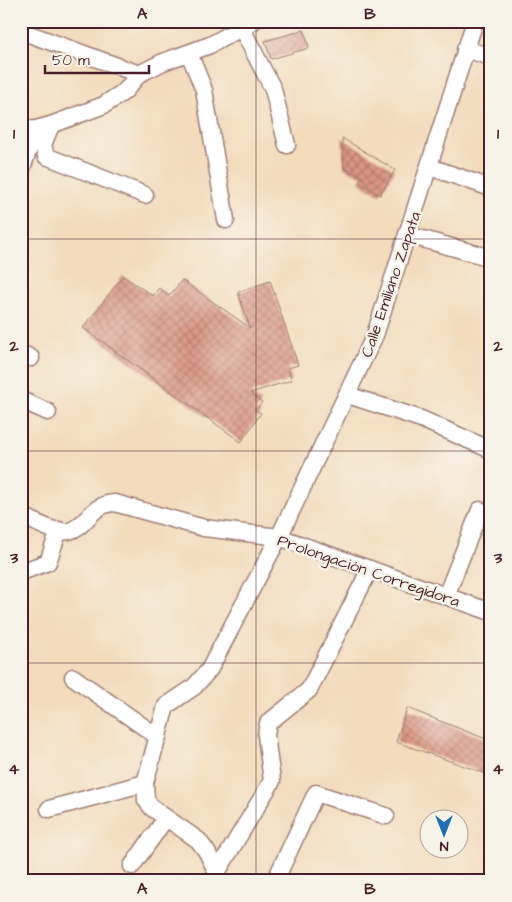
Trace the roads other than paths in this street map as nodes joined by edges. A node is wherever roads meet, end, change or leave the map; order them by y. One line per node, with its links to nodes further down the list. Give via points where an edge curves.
1 (475, 21): 4 (street, Calle Emiliano Zapata)
2 (248, 25): 5 (street); 9 (street, via 273,89)
3 (21, 31): 7 (street)
4 (465, 49): 6 (street); 10 (street, Calle Emiliano Zapata)
5 (189, 54): 7 (street); 14 (street, via 204,90)
6 (491, 57)
7 (139, 74): 8 (street, via 126,91 104,105)
8 (36, 128): 11 (street); 13 (street, via 46,156)
9 (287, 145)
10 (430, 167): 12 (street); 15 (street, Calle Emiliano Zapata)
11 (21, 171)
12 (491, 188)
13 (145, 195)
14 (226, 220)
15 (408, 235): 16 (street); 17 (street, Calle Emiliano Zapata, via 375,335)
16 (491, 258)
17 (348, 395): 20 (street, via 430,422); 24 (street, Calle Emiliano Zapata)
18 (21, 400): 19 (street)
19 (48, 412)
20 (491, 450)
21 (480, 510): 27 (street)
22 (21, 515): 23 (street)
23 (59, 530): 24 (street, Prolongación Corregidora, via 69,531 96,508 115,504 204,528); 26 (street, via 48,562)
24 (279, 537): 25 (street, Prolongación Corregidora); 30 (street, Calle Emiliano Zapata, via 209,670 194,688 166,706)
25 (370, 569): 27 (street, Prolongación Corregidora); 36 (street, via 309,690 268,723 266,735 272,781)
26 (21, 572)
27 (446, 596): 28 (street, Prolongación Corregidora)
28 (491, 612)
29 (73, 677): 30 (street)
30 (158, 737): 31 (street)
31 (145, 783): 32 (street); 34 (street, via 146,800)
32 (49, 809)
33 (386, 816): 37 (street, via 316,793)
34 (166, 818): 35 (street); 36 (street, via 204,847)
35 (132, 866)
36 (219, 877)
37 (275, 881)

